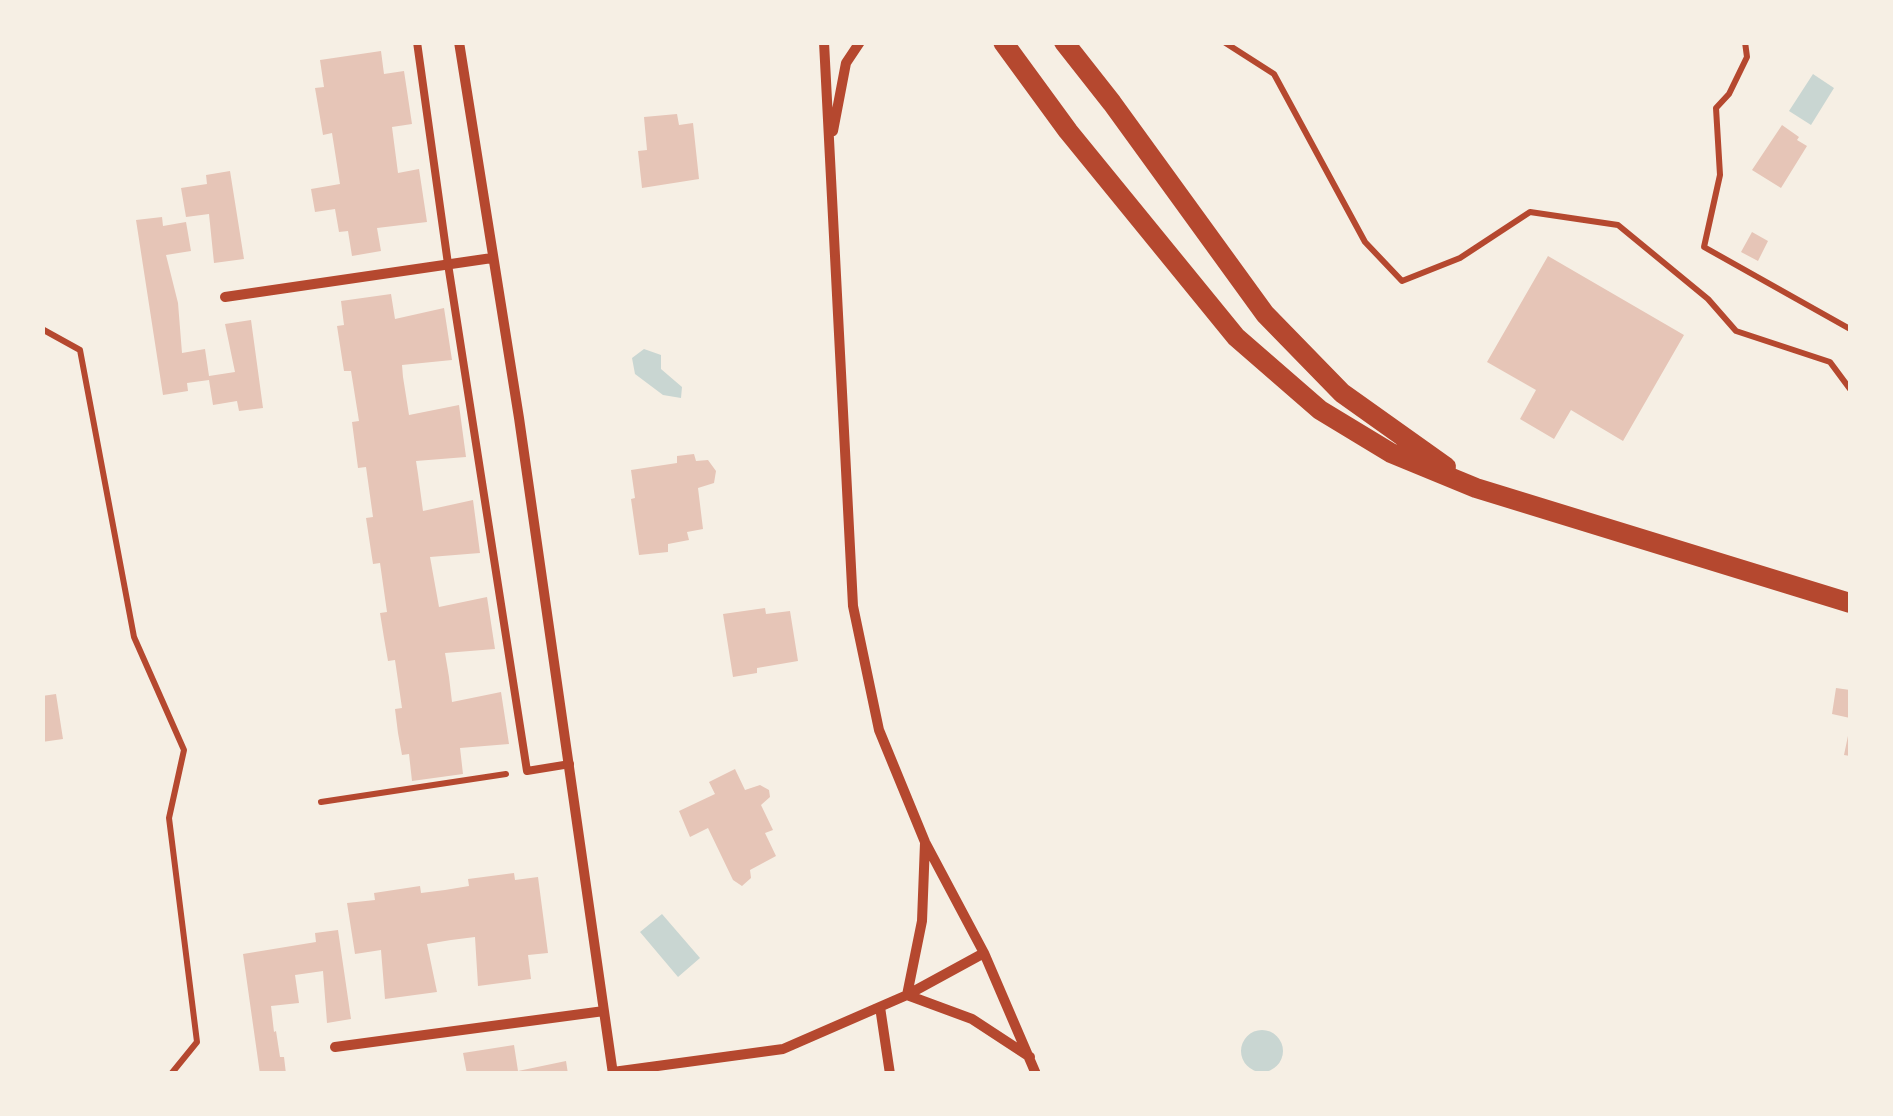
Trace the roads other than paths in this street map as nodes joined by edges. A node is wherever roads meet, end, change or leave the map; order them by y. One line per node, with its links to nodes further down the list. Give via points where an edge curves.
1 (417, 42): 9 (lane)
2 (460, 42): 8 (street)
3 (824, 42): 7 (street)
4 (860, 42): 7 (street, via 846,63)
5 (1003, 42): 11 (main road, via 1236,338 1320,410 1391,453)
6 (1064, 42): 11 (main road, via 1265,314 1342,392)
7 (830, 146): 14 (street, via 853,606 879,730)
8 (492, 258): 9 (street); 13 (street)
9 (448, 264): 10 (street); 13 (lane, via 527,771)
10 (225, 298)
11 (1476, 488): 12 (main road)
12 (1850, 603)
13 (570, 764): 18 (street)
14 (925, 842): 15 (street); 16 (street, via 922,921)
15 (984, 954): 16 (street); 20 (street)
16 (907, 995): 17 (street); 20 (street, via 972,1019)
17 (880, 1007): 21 (street, via 783,1048); 22 (street)
18 (604, 1012): 19 (street); 21 (street)
19 (336, 1047)
20 (1031, 1057): 23 (street)
21 (613, 1073)
22 (890, 1074)
23 (1036, 1074)

